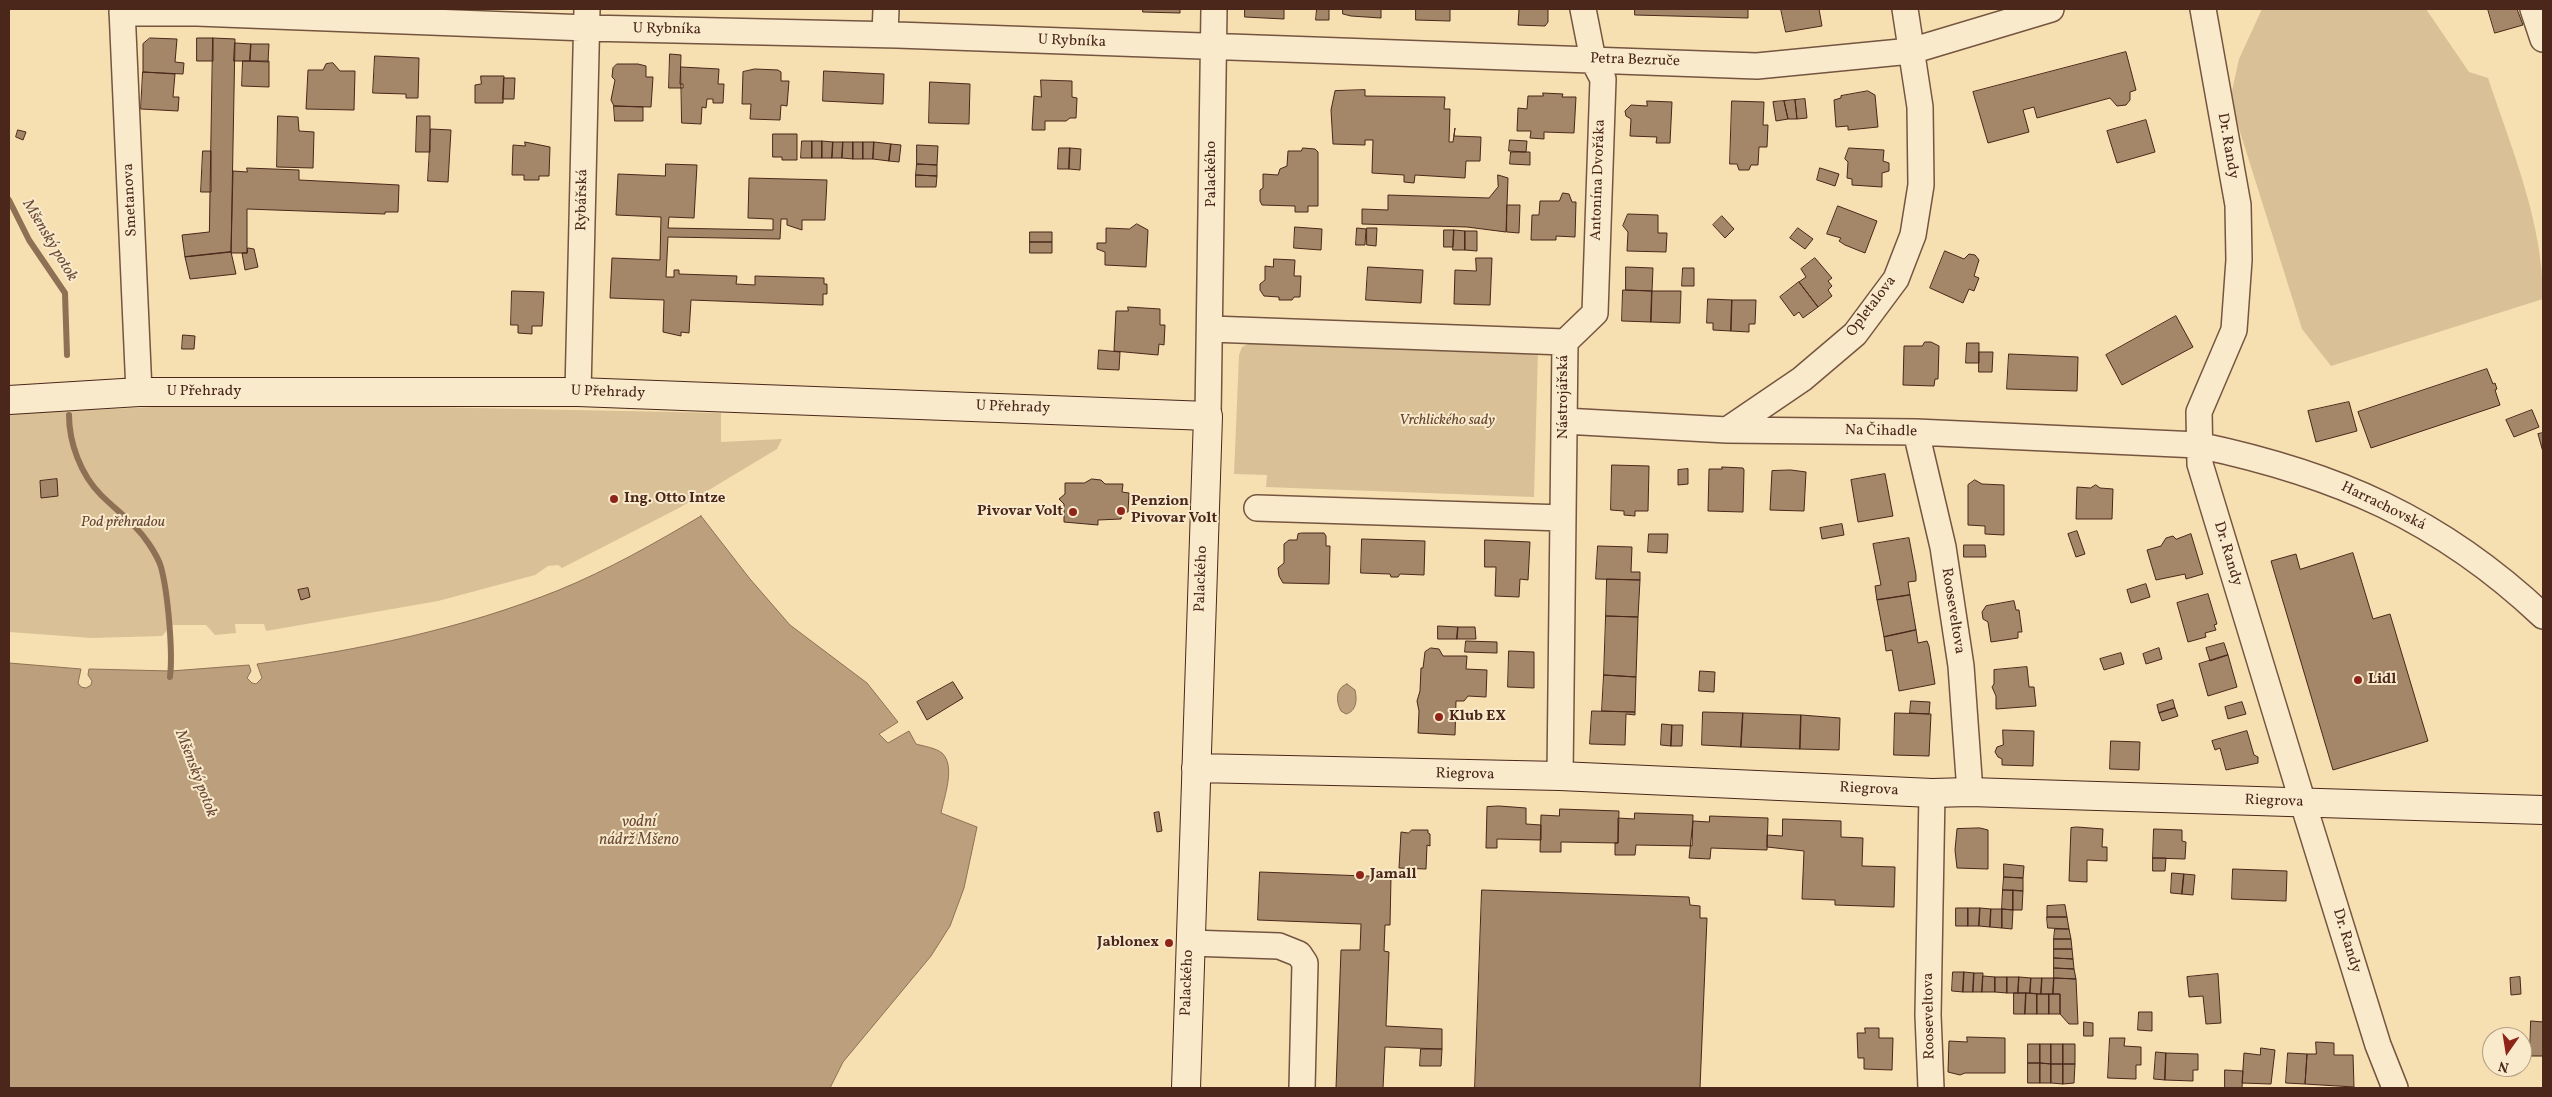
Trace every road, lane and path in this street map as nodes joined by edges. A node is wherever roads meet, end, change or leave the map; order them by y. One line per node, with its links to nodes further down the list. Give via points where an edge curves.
1 (886, 9): 10 (street)
2 (1214, 9): 12 (street, Palackého)
3 (1583, 9): 14 (street, Antonína Dvořáka)
4 (1905, 9): 13 (street, Opletalova)
5 (2051, 9): 13 (street, Petra Bezruče)
6 (2203, 9): 24 (street, Dr. Randy, via 2238,205 2239,260 2234,330 2199,412)
7 (2534, 9): 11 (street)
8 (122, 11): 9 (street, U Rybníka); 17 (street, Smetanova)
9 (587, 18): 10 (street, U Rybníka); 18 (street, Rybářská)
10 (885, 34): 12 (street, U Rybníka)
11 (2543, 39)
12 (1213, 48): 14 (street, Petra Bezruče); 15 (street, Palackého)
13 (1911, 51): 14 (street, Petra Bezruče, via 1756,66); 22 (street, Opletalova, via 1920,107 1921,185 1912,235 1896,279 1855,334 1802,380)
14 (1593, 60): 16 (street, Antonína Dvořáka, via 1602,80 1596,313)
15 (1211, 329): 16 (street, Nástrojářská); 20 (street, Palackého)
16 (1564, 342): 21 (street, Nástrojářská)
17 (139, 392): 18 (street, U Přehrady); 19 (street, U Přehrady)
18 (578, 392): 20 (street, U Přehrady)
19 (9, 400)
20 (1208, 416): 28 (street, Palackého)
21 (1564, 422): 22 (street, Na Čihadle); 26 (street, Nástrojářská)
22 (1727, 430): 23 (street, Na Čihadle)
23 (1916, 432): 24 (street, Na Čihadle); 30 (street, Rooseveltova, via 1944,557 1961,666)
24 (2198, 445): 27 (street, Harrachovská, via 2316,476 2386,505 2476,558); 32 (street, Dr. Randy, via 2200,464)
25 (1257, 508): 26 (street)
26 (1563, 518): 29 (street, Nástrojářská)
27 (2543, 616)
28 (1196, 768): 29 (street, Riegrova); 34 (street, Palackého)
29 (1560, 776): 31 (street, Riegrova)
30 (1970, 792): 31 (street, Riegrova); 32 (street, Riegrova)
31 (1932, 793): 37 (street, Rooseveltova, via 1928,1015)
32 (2302, 803): 33 (street, Riegrova); 38 (street, Dr. Randy, via 2378,1045)
33 (2543, 810)
34 (1190, 943): 35 (street, Palackého); 36 (street, via 1279,946 1299,954 1305,963)
35 (1186, 1088)
36 (1302, 1088)
37 (1931, 1088)
38 (2395, 1088)

